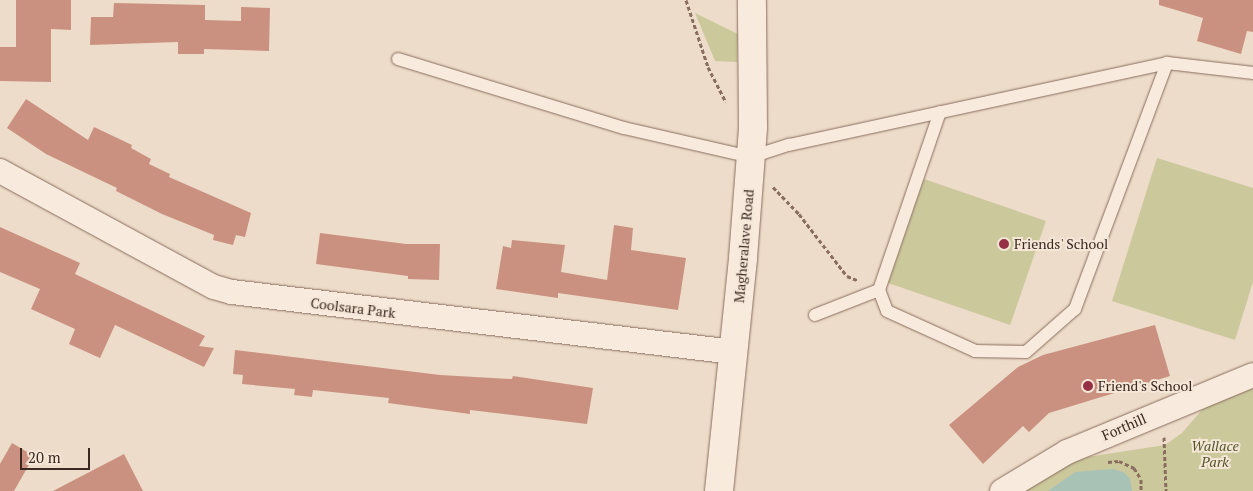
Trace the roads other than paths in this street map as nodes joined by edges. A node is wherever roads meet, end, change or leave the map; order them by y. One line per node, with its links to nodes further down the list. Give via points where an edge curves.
1 (752, 0): 6 (street, Magheralave Road, via 753,128)
2 (398, 59): 6 (lane)
3 (1167, 63): 4 (lane); 5 (lane); 8 (lane, via 1075,309 1026,352 975,351 887,311)
4 (1253, 73)
5 (940, 112): 6 (lane, via 789,145); 8 (lane)
6 (750, 167): 10 (street, Magheralave Road)
7 (0, 171): 10 (street, Coolsara Park, via 214,287 232,292)
8 (879, 290): 9 (lane)
9 (815, 316)
10 (734, 352): 12 (street, Magheralave Road)
11 (1253, 375): 13 (street, Forthill, via 1067,452)
12 (719, 491)
13 (1002, 491)

